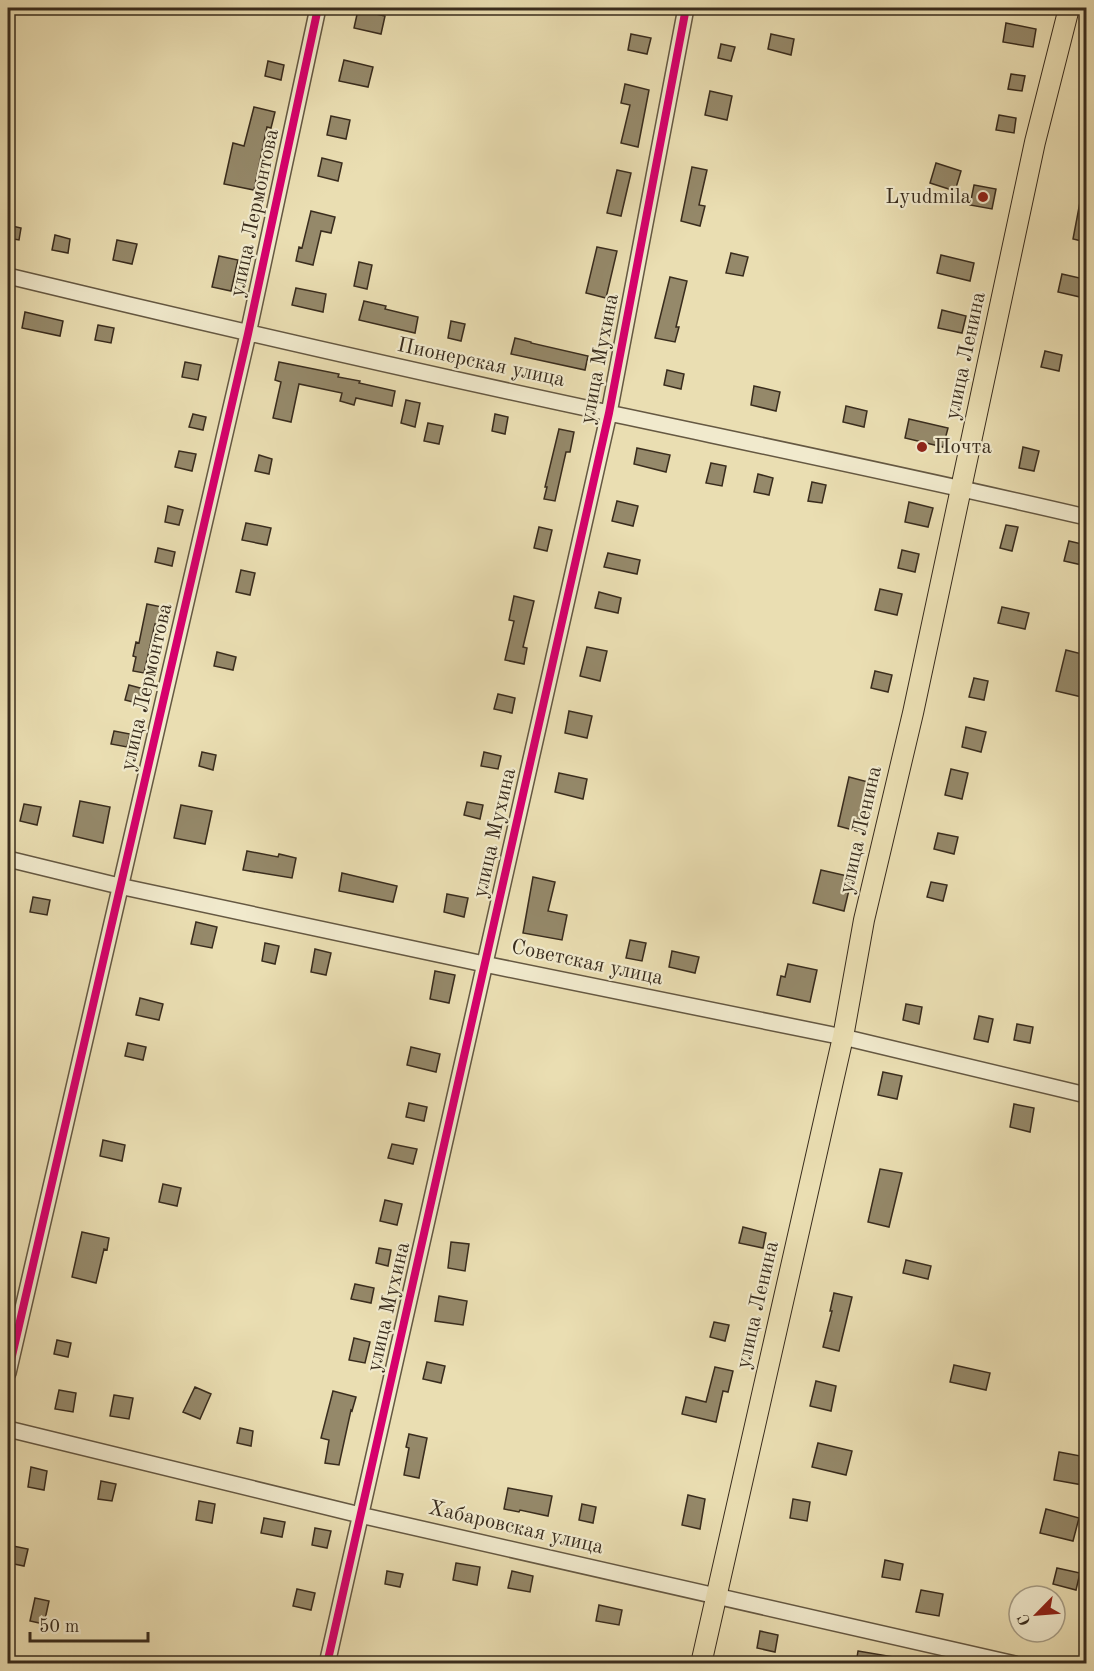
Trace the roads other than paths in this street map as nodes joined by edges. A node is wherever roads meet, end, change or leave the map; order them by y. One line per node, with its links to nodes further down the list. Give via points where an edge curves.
1 (318, 8): 5 (street, улица Лермонтова)
2 (686, 8): 6 (street, улица Мухина)
3 (1069, 8): 7 (main road, улица Ленина, via 1035,142)
4 (8, 276): 5 (street, Пионерская улица)
5 (248, 334): 6 (street, Пионерская улица); 10 (street, улица Лермонтова)
6 (609, 413): 7 (street, Пионерская улица); 11 (street, улица Мухина)
7 (963, 488): 8 (street, Пионерская улица); 12 (main road, улица Ленина, via 864,920)
8 (1086, 517)
9 (8, 859): 10 (street, Советская улица)
10 (119, 886): 11 (street, Советская улица); 14 (street, улица Лермонтова)
11 (484, 964): 12 (street, Советская улица); 16 (street, улица Мухина)
12 (843, 1037): 13 (street, Советская улица); 17 (main road, улица Ленина)
13 (1086, 1095)
14 (8, 1373)
15 (8, 1429): 16 (street, Хабаровская улица)
16 (360, 1515): 17 (street, Хабаровская улица); 18 (street, улица Мухина)
17 (716, 1595): 19 (main road, улица Ленина); 20 (street, Хабаровская улица)
18 (327, 1664)
19 (701, 1664)
20 (1015, 1664)

